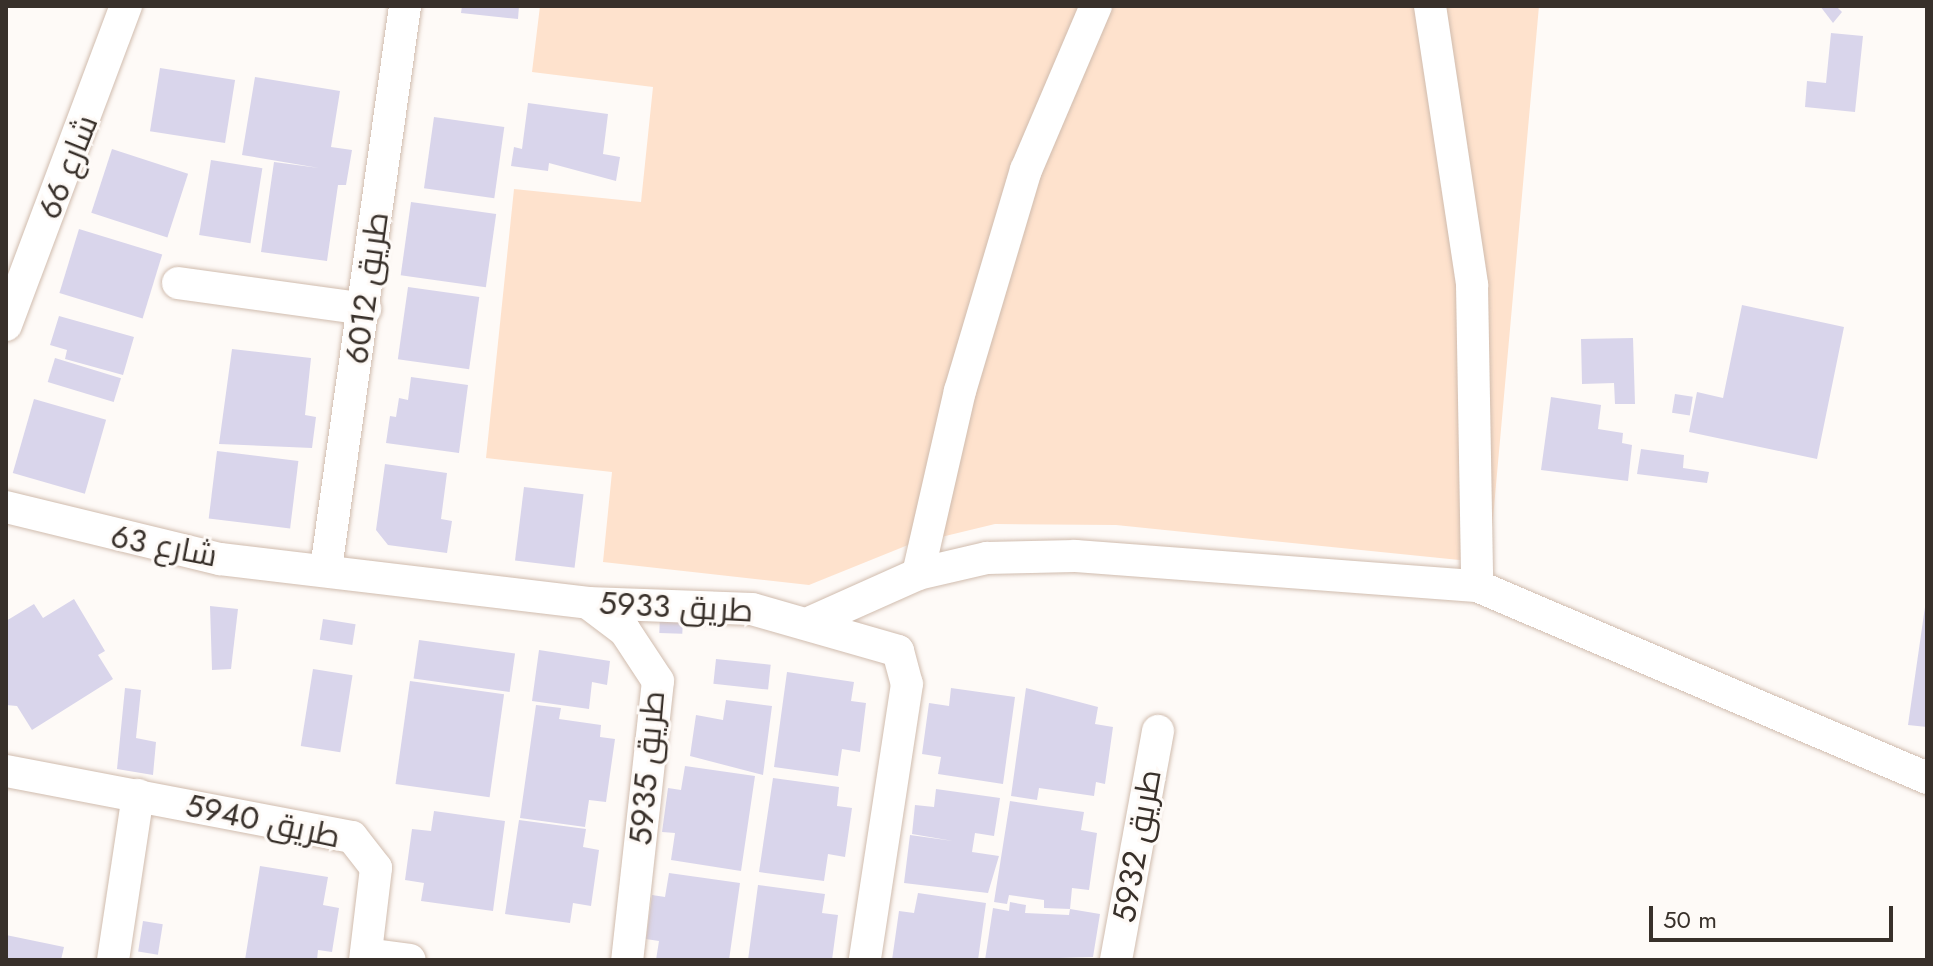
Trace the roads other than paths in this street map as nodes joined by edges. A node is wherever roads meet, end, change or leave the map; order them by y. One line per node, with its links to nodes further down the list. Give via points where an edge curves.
1 (126, 6): 7 (street, شارع 66)
2 (405, 6): 6 (street, طريق 6012)
3 (1096, 6): 10 (street, via 1026,170 960,391)
4 (1430, 6): 11 (street, via 1472,285)
5 (178, 283): 6 (street)
6 (365, 309): 9 (street, طريق 6012)
7 (6, 325)
8 (6, 507): 9 (street, شارع 63, via 220,559)
9 (326, 569): 12 (street, طريق 5933)
10 (918, 574): 11 (street, via 987,558 1075,556); 13 (street)
11 (1477, 586): 16 (street)
12 (588, 603): 13 (street, طريق 5933, via 705,603); 21 (street, طريق 5935, via 625,631 658,681)
13 (813, 621): 22 (street, طريق 5933, via 898,651 908,671)
14 (1158, 731): 23 (street, طريق 5932)
15 (6, 771): 17 (street, طريق 5940)
16 (1927, 778)
17 (138, 795): 18 (street, طريق 5940, via 352,837 376,868); 19 (street, طريق 5940)
18 (366, 957): 20 (street)
19 (113, 960)
20 (410, 960)
21 (627, 960)
22 (865, 960)
23 (1116, 960)

